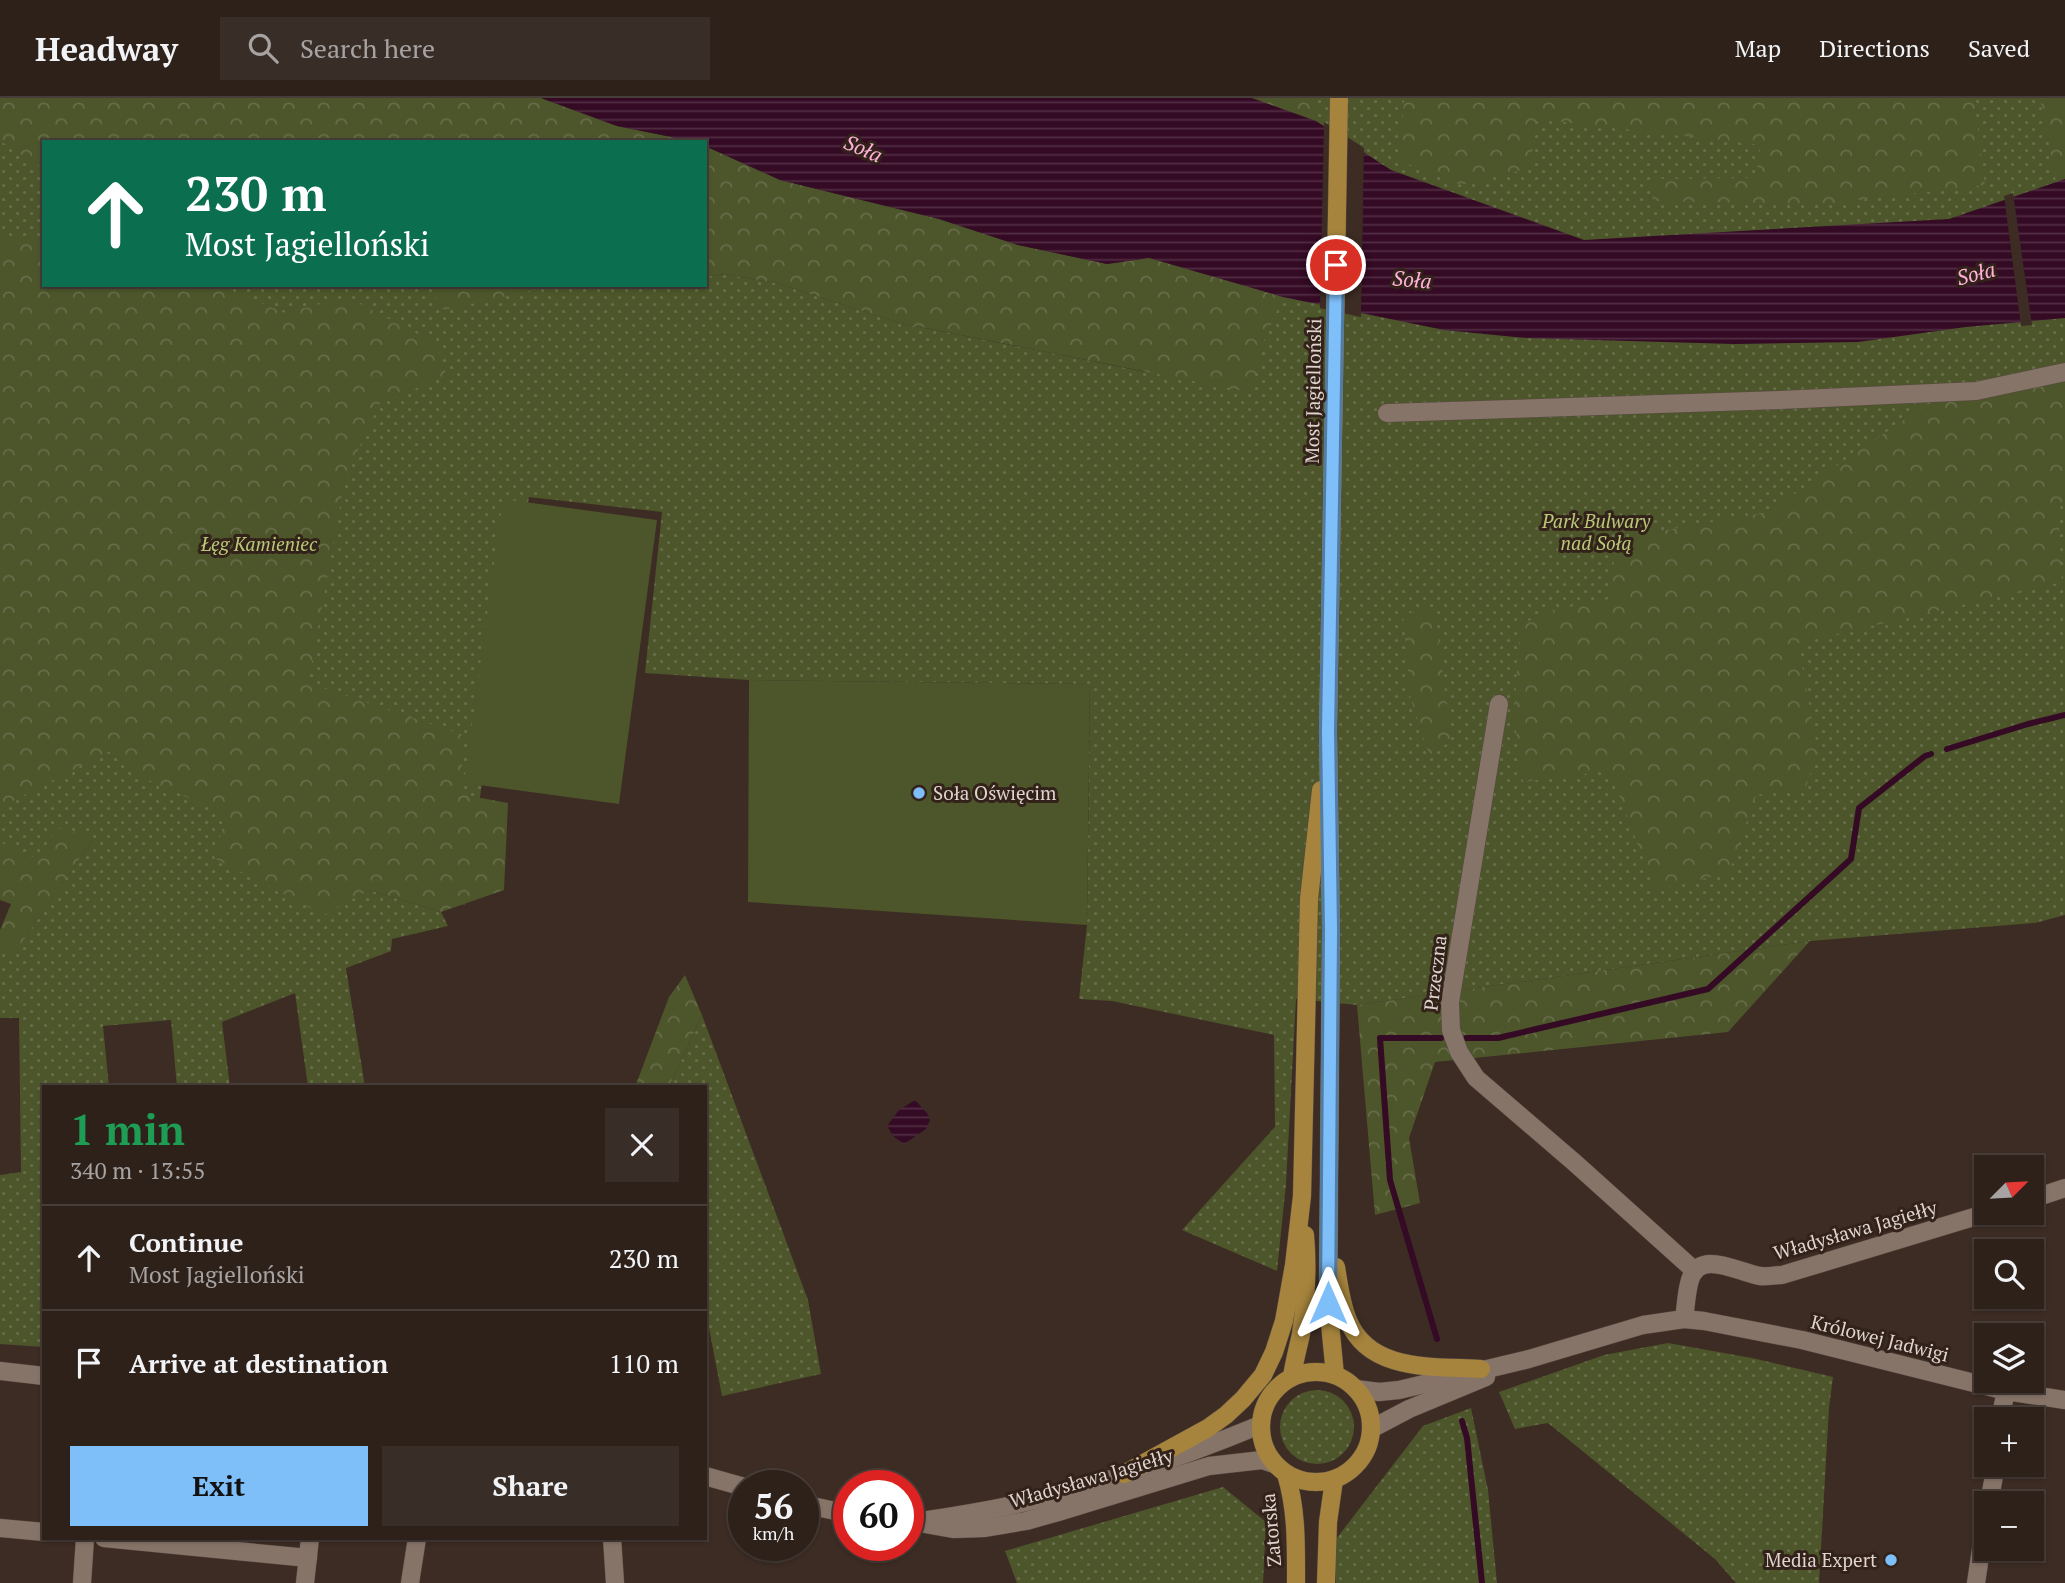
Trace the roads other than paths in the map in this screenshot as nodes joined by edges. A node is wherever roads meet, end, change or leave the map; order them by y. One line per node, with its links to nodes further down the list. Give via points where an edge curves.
1 (1339, 98): 5 (main road, Most Jagielloński)
2 (2065, 372): 3 (street, via 1976,391)
3 (1387, 413)
4 (1499, 704): 11 (street, Przeczna, via 1450,1002 1451,1030 1476,1078)
5 (1328, 731): 8 (main road, via 1309,899); 9 (main road)
6 (2065, 1188): 7 (street)
7 (2044, 1195)
8 (1302, 1196): 18 (main road, via 1306,1287); 26 (main road, via 1284,1321 1263,1375 1208,1428)
9 (1328, 1205): 14 (main road, via 1341,1298 1357,1335 1381,1355 1404,1364); 16 (main road, via 1328,1303)
10 (1974, 1217): 11 (street, Władysława Jagiełły, via 1782,1275 1762,1277 1722,1264)
11 (1695, 1271): 12 (street)
12 (1684, 1320): 13 (street, via 1643,1325); 19 (street, Królowej Jadwigi, via 1802,1340)
13 (1529, 1359): 14 (street); 24 (street)
14 (1482, 1369): 20 (street, via 1399,1390)
15 (0, 1371): 17 (street)
16 (1335, 1375): 18 (main road, via 1321,1372); 20 (main road)
17 (42, 1376)
18 (1292, 1377): 23 (main road, via 1269,1396)
19 (1974, 1383)
20 (1356, 1390): 24 (main road, via 1365,1401)
21 (2019, 1393): 22 (street, Królowej Jadwigi)
22 (2065, 1400)
23 (1260, 1425): 25 (main road, via 1266,1452); 26 (street, Władysława Jagiełły)
24 (1371, 1429): 28 (main road, via 1361,1460)
25 (1280, 1469): 28 (main road, via 1301,1481); 31 (street, Władysława Jagiełły, via 1262,1460 1209,1466 1048,1515 985,1528 953,1529); 45 (main road, Zatorska, via 1294,1513)
26 (1125, 1474): 30 (street, Władysława Jagiełły, via 1026,1502)
27 (707, 1477): 29 (street)
28 (1334, 1480): 46 (main road)
29 (728, 1482)
30 (924, 1519)
31 (924, 1523)
32 (0, 1528): 33 (street)
33 (42, 1532)
34 (85, 1540): 41 (street)
35 (124, 1540): 39 (street)
36 (310, 1540): 39 (street)
37 (417, 1540): 43 (street)
38 (612, 1540): 44 (street)
39 (308, 1558): 42 (street)
40 (1979, 1561): 47 (street)
41 (82, 1583)
42 (304, 1583)
43 (410, 1583)
44 (615, 1583)
45 (1296, 1583)
46 (1326, 1583)
47 (1976, 1583)

